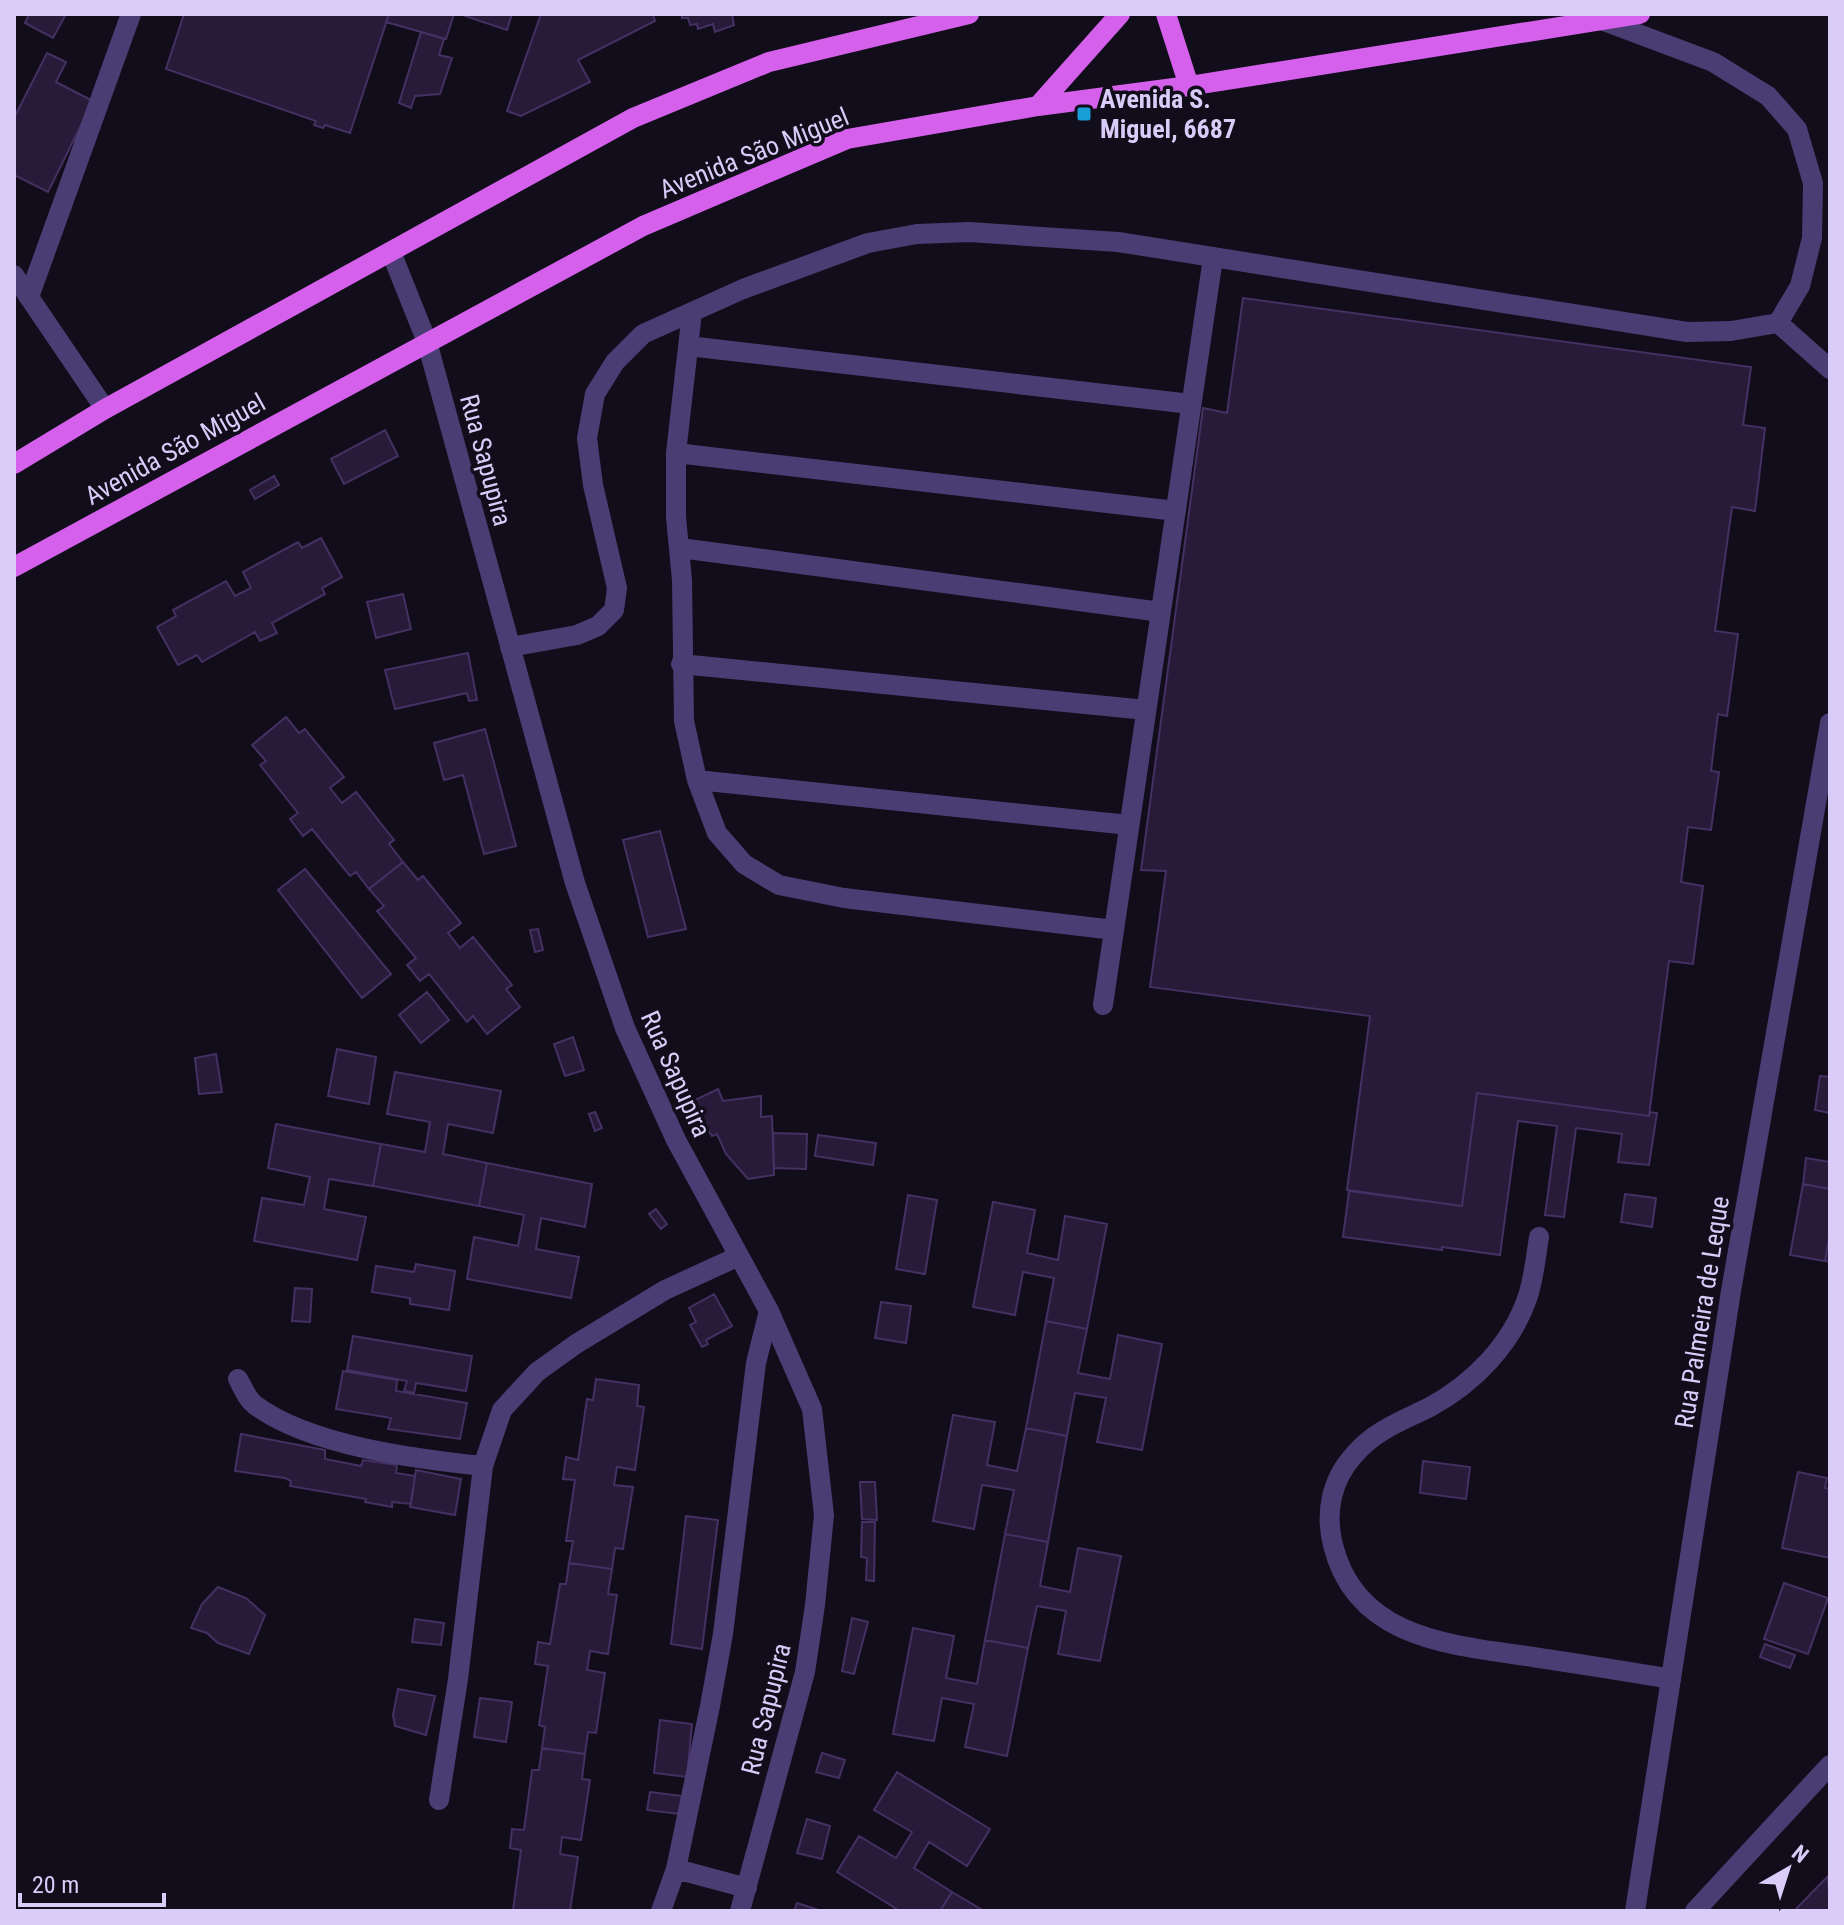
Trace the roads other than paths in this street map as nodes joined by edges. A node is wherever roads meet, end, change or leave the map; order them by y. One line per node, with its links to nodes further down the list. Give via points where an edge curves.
1 (131, 14): 12 (street)
2 (969, 14): 9 (main road, via 769,62 687,95 633,118)
3 (1120, 14): 8 (main road)
4 (1166, 14): 7 (main road)
5 (1640, 14): 6 (main road, Avenida São Miguel)
6 (1601, 20): 7 (main road, Avenida São Miguel); 14 (street, via 1713,62 1768,96 1797,129 1813,183 1812,238 1800,286)
7 (1189, 86): 8 (main road, Avenida São Miguel)
8 (1038, 106): 15 (main road, Avenida São Miguel, via 847,139 643,226)
9 (391, 252): 15 (street, Rua Sapupira); 19 (main road)
10 (1213, 258): 13 (street, via 1118,242 969,232 917,234 868,243); 14 (street, via 1687,332); 18 (street)
11 (14, 275): 12 (street)
12 (29, 297): 19 (street)
13 (692, 312): 16 (street); 26 (street, via 643,334 615,362 595,394 587,438 617,588 614,610 598,626 577,635)
14 (1778, 323): 17 (street)
15 (427, 342): 24 (main road, Avenida São Miguel); 26 (street, Rua Sapupira)
16 (688, 346): 18 (street); 20 (street)
17 (1830, 369)
18 (1191, 404): 22 (street)
19 (105, 409): 21 (main road)
20 (676, 453): 22 (street); 23 (street)
21 (14, 464)
22 (1176, 511): 25 (street)
23 (680, 548): 25 (street); 27 (street)
24 (14, 567)
25 (1161, 612): 28 (street)
26 (510, 647): 35 (street, Rua Sapupira, via 575,883 625,1028 676,1140)
27 (681, 664): 28 (street); 30 (street, via 684,721)
28 (1146, 710): 31 (street)
29 (1830, 723): 39 (street, Rua Palmeira de Leque, via 1731,1291)
30 (697, 780): 31 (street); 32 (street, via 717,833 744,864 779,885 844,898)
31 (1129, 825): 32 (street)
32 (1114, 930): 33 (street)
33 (1103, 1005)
34 (1539, 1237): 39 (street, via 1528,1295 1509,1338 1476,1375 1432,1406 1385,1427 1353,1455 1332,1491 1328,1526 1338,1566 1359,1600 1396,1626 1442,1643)
35 (739, 1256): 36 (street, Rua Sapupira); 38 (street, via 665,1290 537,1372 502,1410)
36 (769, 1311): 42 (street, via 750,1402 723,1634); 43 (street, Rua Sapupira, via 812,1409 824,1515 805,1672)
37 (238, 1379): 38 (street, via 252,1403 304,1429 426,1460)
38 (483, 1466): 41 (street)
39 (1671, 1679): 46 (street, Rua Palmeira de Leque)
40 (1830, 1765): 47 (street)
41 (439, 1800)
42 (676, 1869): 43 (street); 44 (street)
43 (747, 1888): 45 (street, Rua Sapupira)
44 (661, 1911)
45 (740, 1911)
46 (1635, 1911)
47 (1695, 1911)

